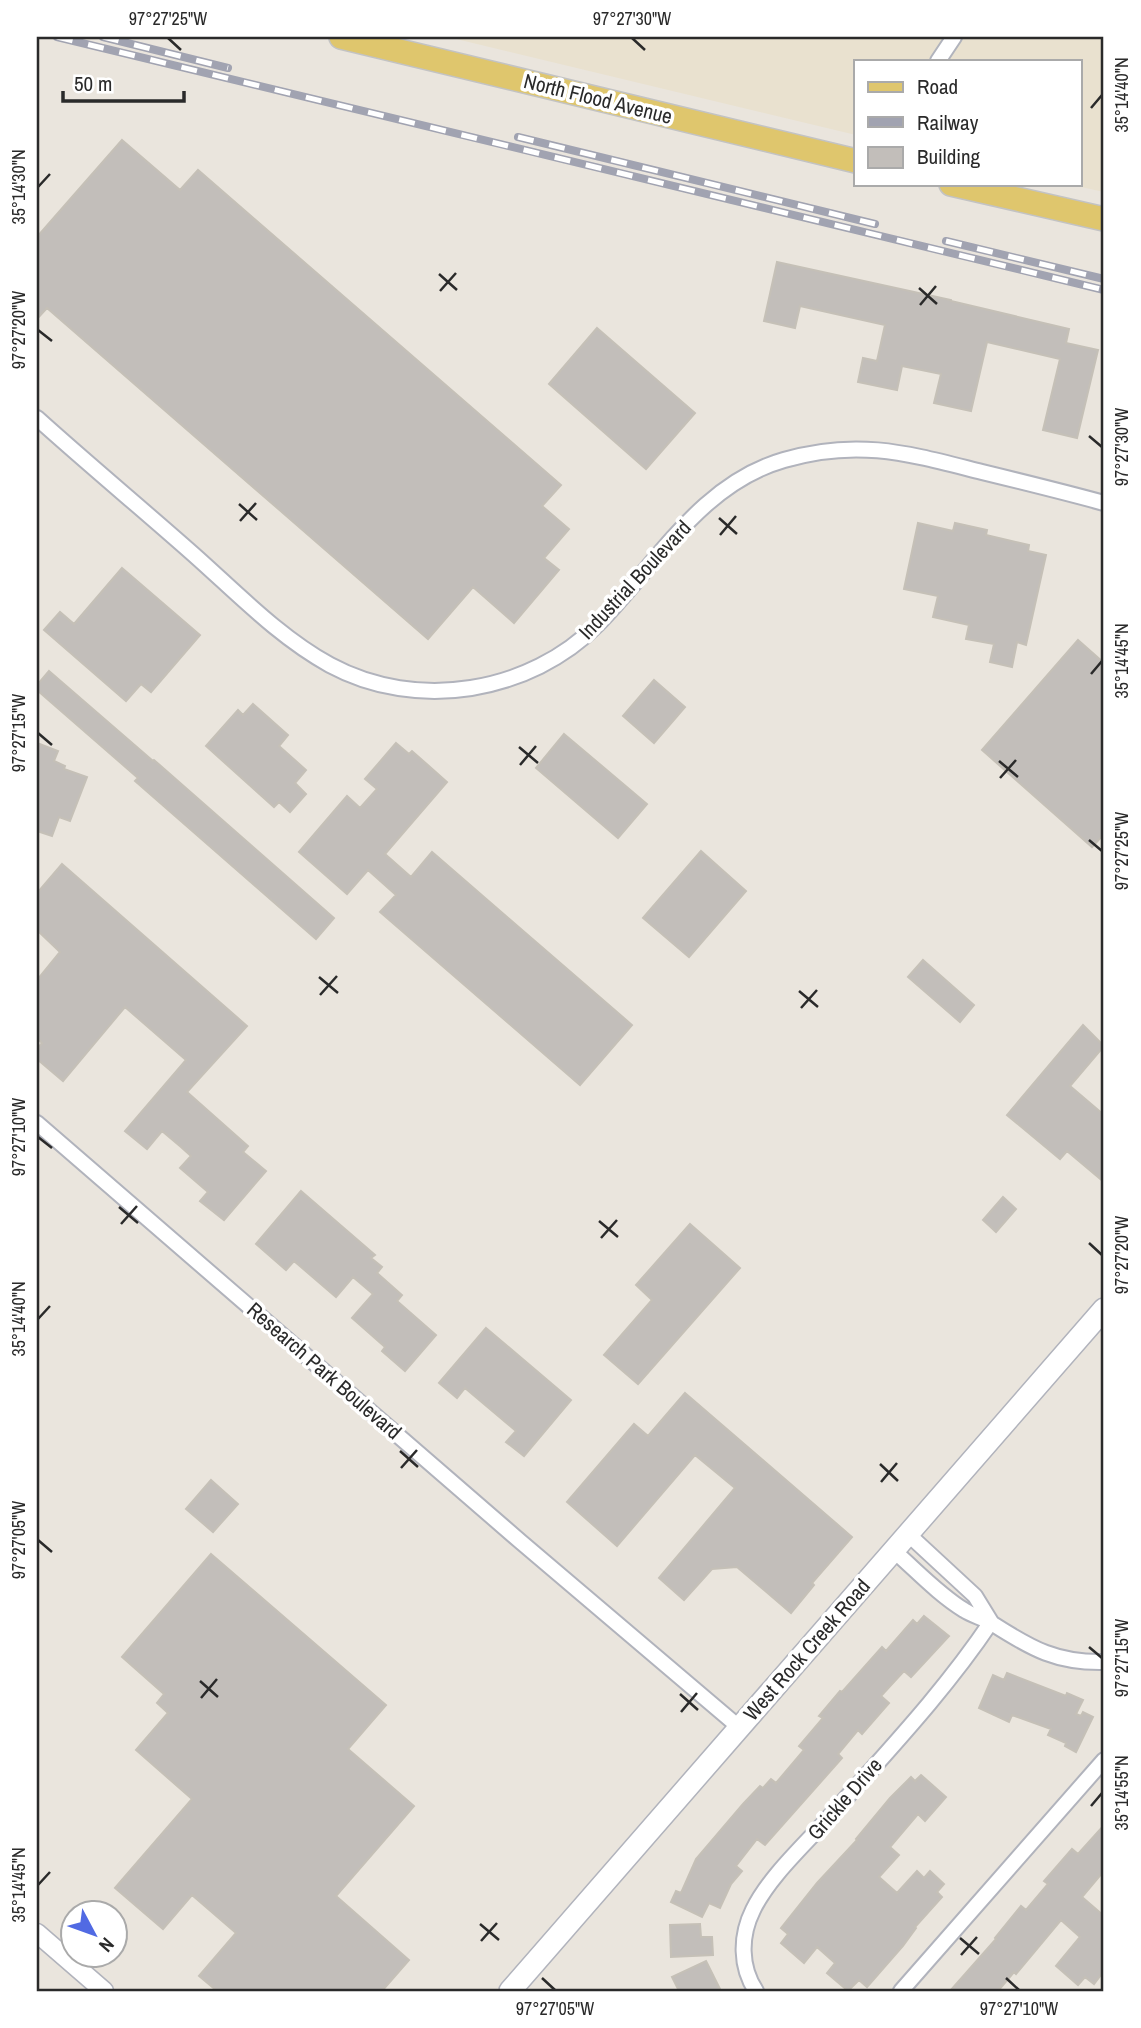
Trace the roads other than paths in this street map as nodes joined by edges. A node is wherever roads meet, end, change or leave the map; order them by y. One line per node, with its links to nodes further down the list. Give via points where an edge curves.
1 (341, 37): 4 (main road, North Flood Avenue)
2 (954, 37): 3 (street)
3 (939, 60)
4 (854, 161)
5 (960, 186): 6 (main road)
6 (1104, 219)
7 (37, 418): 8 (street, Industrial Boulevard, via 291,639 332,666 374,682 417,690 459,689 508,680 561,655 612,610 707,504 735,482 781,460 880,449)
8 (1104, 503)
9 (37, 1124): 15 (street, Research Park Boulevard)
10 (1104, 1308): 11 (main road, West Rock Creek Road)
11 (908, 1534): 12 (main road, West Rock Creek Road); 13 (street, via 975,1596)
12 (893, 1550): 13 (street, via 965,1611); 15 (main road, West Rock Creek Road)
13 (991, 1622): 14 (street, via 1044,1653 1079,1662); 20 (street, Grickle Drive, via 939,1692 757,1902 748,1921 743,1952 750,1982)
14 (1104, 1662)
15 (740, 1728): 19 (main road, West Rock Creek Road)
16 (1104, 1760): 21 (street)
17 (37, 1933): 18 (street)
18 (104, 1991)
19 (510, 1991)
20 (757, 1991)
21 (901, 1991)

